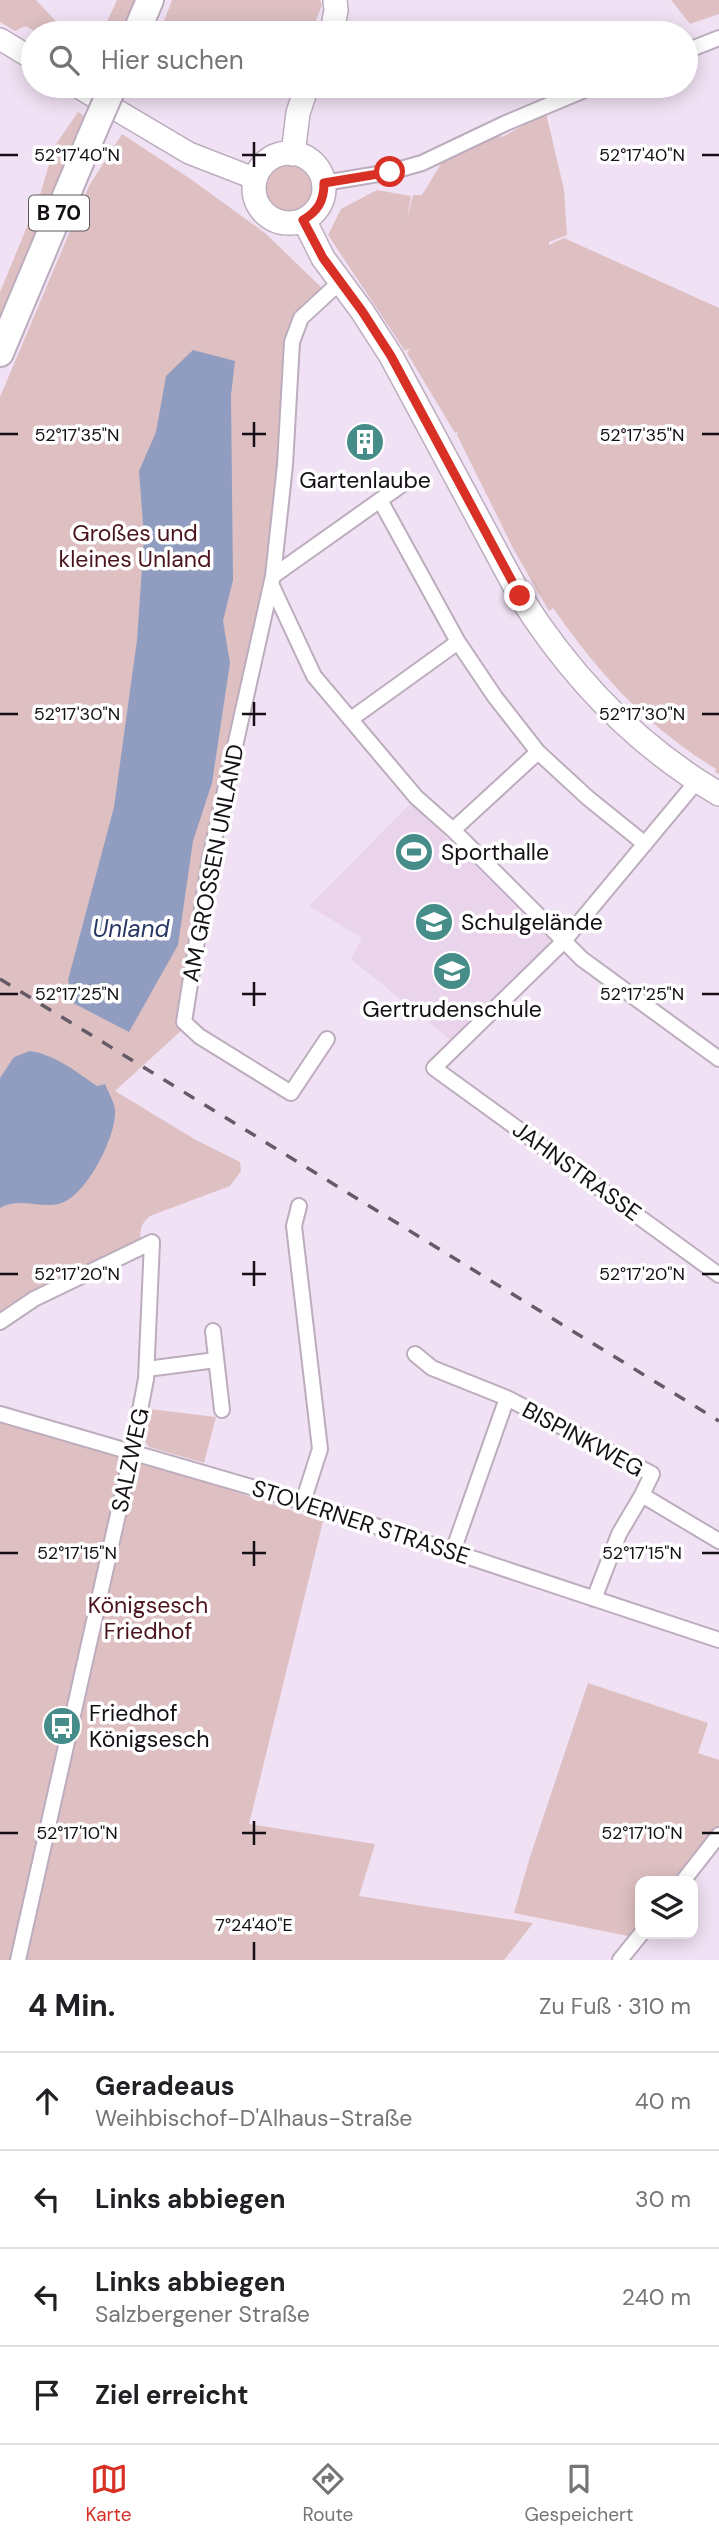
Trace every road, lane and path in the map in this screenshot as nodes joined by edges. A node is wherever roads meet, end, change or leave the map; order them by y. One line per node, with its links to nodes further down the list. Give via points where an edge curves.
1 (150, 0): 3 (highway)
2 (335, 0): 4 (main road)
3 (141, 21)
4 (334, 21)
5 (719, 38): 7 (street)
6 (0, 39): 8 (main road)
7 (698, 46)
8 (21, 52)
9 (96, 98): 14 (main road, via 189,153)
10 (108, 98): 18 (highway, B 70, bridge)
11 (303, 98): 13 (main road)
12 (565, 98): 15 (street, via 422,163)
13 (293, 154): 14 (main road, via 274,157); 15 (main road, via 310,160)
14 (256, 179): 16 (main road, via 254,192 266,215 291,223)
15 (324, 183): 16 (main road, via 318,209)
16 (303, 220): 17 (main road)
17 (340, 282): 21 (street, AM GROSSEN UNLAND, via 300,318 292,342); 25 (main road, via 391,356 538,625 594,695 657,753)
18 (0, 353)
19 (407, 481): 20 (street)
20 (380, 500): 21 (street); 22 (street)
21 (272, 581): 23 (street, via 314,676); 30 (street, AM GROSSEN UNLAND, via 209,859 184,1022 290,1093)
22 (458, 642): 23 (street); 24 (street)
23 (351, 719): 27 (street, via 416,797)
24 (538, 751): 27 (street); 28 (street)
25 (697, 781): 26 (main road); 28 (street)
26 (719, 794)
27 (453, 830): 29 (street)
28 (645, 844): 29 (street)
29 (562, 943): 31 (street); 33 (street, JAHNSTRASSE, via 434,1068)
30 (327, 1039)
31 (719, 1059)
32 (299, 1206): 44 (street, via 294,1226 320,1449)
33 (719, 1275)
34 (0, 1322): 38 (street, SALZWEG, via 34,1299 152,1242)
35 (213, 1331): 37 (street)
36 (415, 1354): 39 (street, BISPINKWEG, via 432,1368)
37 (216, 1360): 38 (street); 40 (street)
38 (147, 1369): 42 (street, SALZWEG)
39 (508, 1398): 43 (street, BISPINKWEG, via 652,1474); 46 (street)
40 (222, 1410)
41 (0, 1414): 42 (street, STOVERNER STRASSE)
42 (132, 1452): 44 (street, STOVERNER STRASSE); 52 (street, SALZWEG)
43 (642, 1494): 45 (street, BISPINKWEG); 47 (street, via 619,1534)
44 (303, 1502): 46 (street, STOVERNER STRASSE)
45 (719, 1542)
46 (453, 1551): 47 (street, STOVERNER STRASSE)
47 (594, 1599): 48 (street, STOVERNER STRASSE)
48 (719, 1640)
49 (719, 1835): 50 (street)
50 (687, 1876)
51 (637, 1939): 53 (street)
52 (18, 1960)
53 (620, 1960)

